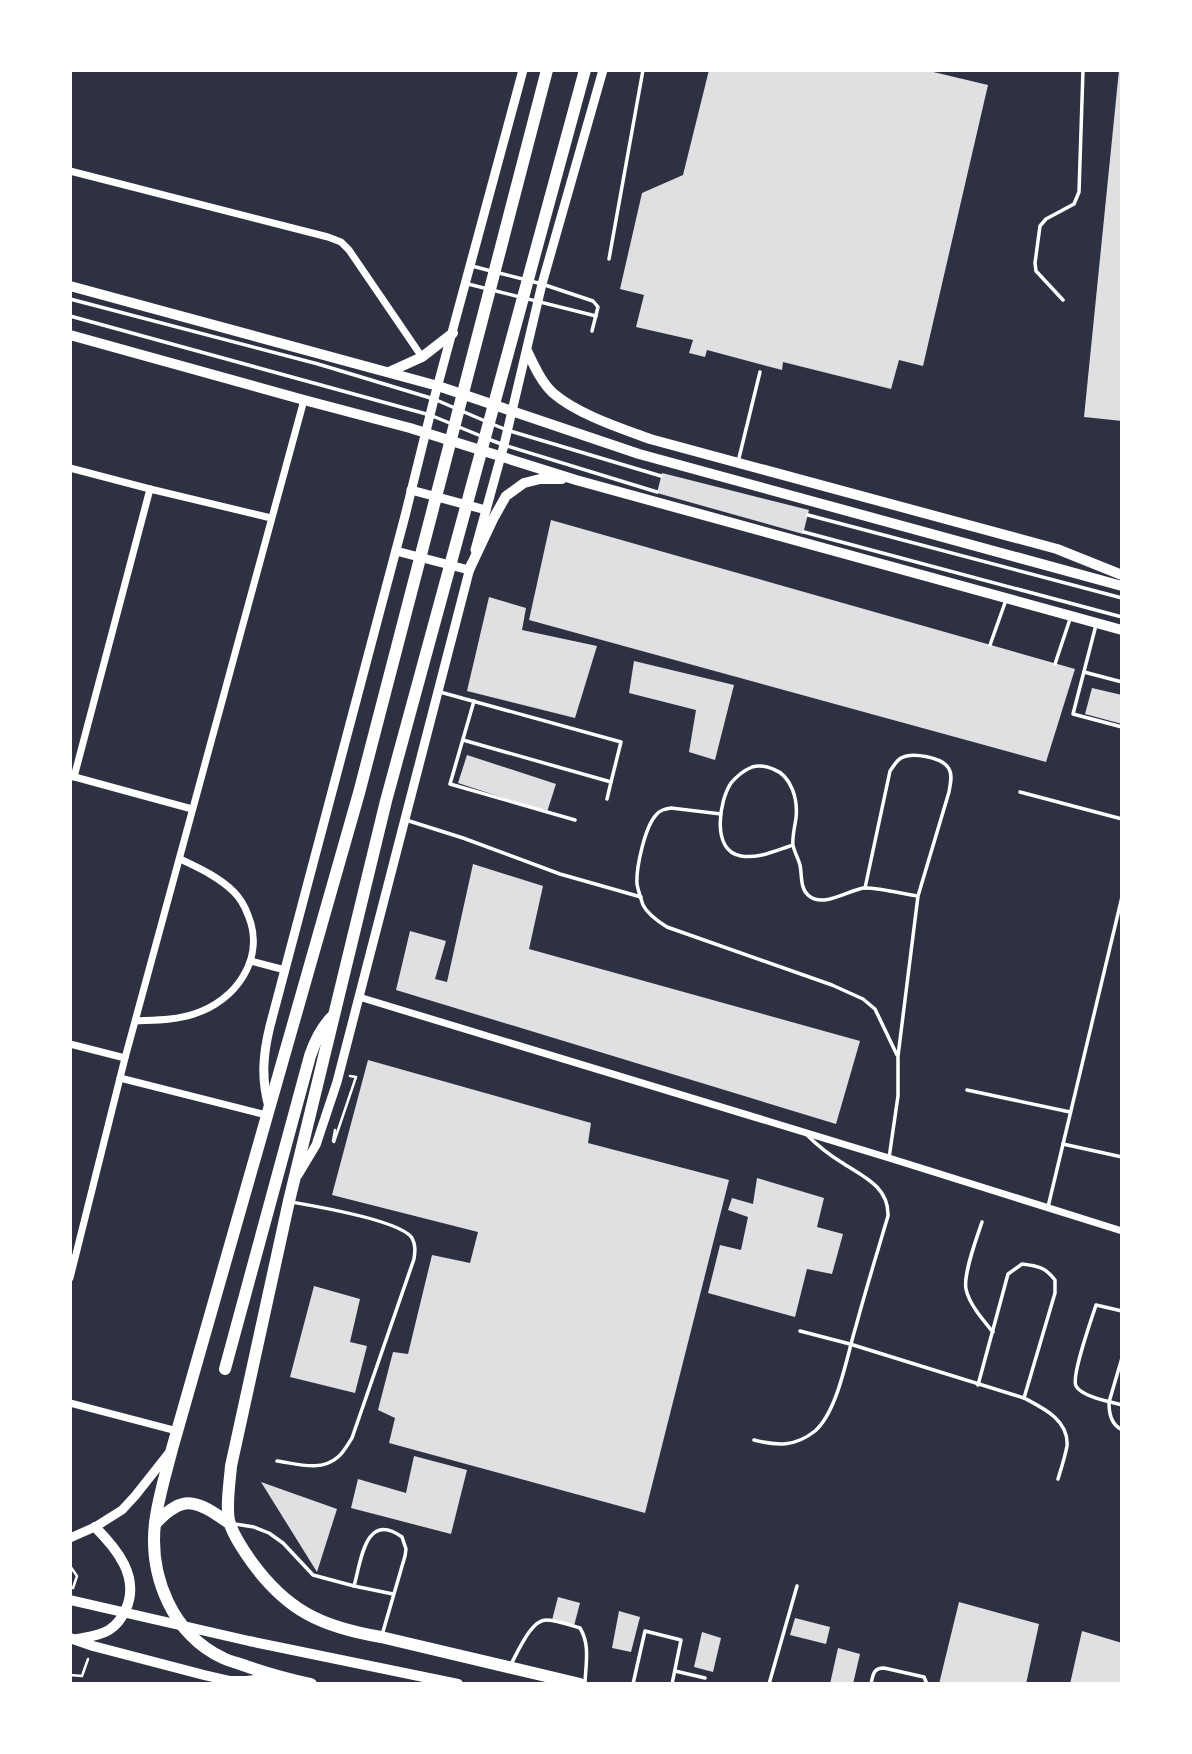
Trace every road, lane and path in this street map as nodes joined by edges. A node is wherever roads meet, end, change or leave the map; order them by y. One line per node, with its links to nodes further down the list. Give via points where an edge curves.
1 (523, 70): 9 (street)
2 (547, 70): 89 (highway, via 359,793)
3 (585, 70): 80 (highway, via 386,802)
4 (603, 70): 11 (street)
5 (643, 70): 8 (lane)
6 (1083, 70): 14 (lane, via 1079,192 1074,204 1040,226 1035,263 1036,271)
7 (70, 171): 22 (street, via 341,242)
8 (609, 259)
9 (470, 266): 10 (street); 11 (lane)
10 (466, 284): 15 (lane); 19 (street)
11 (542, 285): 15 (street); 17 (lane, via 593,302)
12 (70, 286): 23 (main road)
13 (70, 299): 26 (lane)
14 (1063, 300)
15 (538, 302): 17 (lane); 21 (street)
16 (70, 316): 29 (lane)
17 (597, 316): 18 (lane)
18 (592, 331)
19 (453, 333): 22 (main road); 25 (street)
20 (70, 335): 27 (main road)
21 (527, 351): 28 (street); 33 (main road, via 553,393 580,410 650,439)
22 (422, 357): 23 (main road)
23 (389, 372): 25 (main road)
24 (760, 372): 33 (lane)
25 (438, 386): 26 (street); 28 (main road)
26 (435, 398): 29 (street); 30 (lane)
27 (304, 400): 31 (main road); 42 (street)
28 (512, 411): 30 (street); 47 (main road, via 639,454)
29 (430, 415): 31 (street); 32 (lane)
30 (507, 430): 32 (street); 35 (lane)
31 (426, 433): 32 (main road); 38 (street)
32 (502, 450): 36 (main road); 39 (lane); 40 (street)
33 (738, 463): 46 (main road, via 1058,549)
34 (70, 468): 37 (street)
35 (661, 476)
36 (576, 480): 45 (main road, via 540,478 506,496); 48 (main road)
37 (150, 489): 42 (street); 62 (street)
38 (411, 490): 40 (street); 44 (street)
39 (657, 492)
40 (486, 510): 45 (street)
41 (808, 515): 49 (lane)
42 (271, 518): 66 (street)
43 (804, 532): 51 (lane)
44 (396, 551): 45 (street); 78 (street)
45 (469, 570): 58 (street)
46 (1122, 576)
47 (1122, 586)
48 (1007, 598): 50 (main road); 54 (lane)
49 (1122, 598)
50 (1071, 616): 52 (main road); 55 (lane)
51 (1122, 617)
52 (1097, 623): 53 (main road); 56 (lane)
53 (1122, 630)
54 (990, 645)
55 (1055, 664)
56 (1084, 672): 57 (lane); 60 (lane, via 1073,714)
57 (1122, 682)
58 (438, 691): 59 (lane); 68 (street)
59 (474, 701): 61 (lane); 63 (lane, via 621,742)
60 (1122, 727)
61 (463, 740): 63 (lane); 70 (lane, via 450,784)
62 (72, 776): 66 (street)
63 (611, 782): 65 (lane)
64 (1020, 792): 69 (lane)
65 (607, 799)
66 (192, 809): 72 (street)
67 (721, 814): 71 (lane, via 723,844 735,855 751,857); 71 (lane, via 729,785 736,778 760,765 775,770 785,775 796,801); 75 (lane, via 671,808 656,814 644,840 637,883)
68 (404, 819): 75 (lane); 79 (street)
69 (1122, 819)
70 (575, 820)
71 (793, 845): 73 (lane, via 804,891 812,898 823,900)
72 (180, 859): 77 (street, via 236,893 253,925); 81 (street)
73 (865, 888): 74 (lane); 74 (lane, via 890,771 901,757 927,756 943,763 951,777)
74 (918, 896): 83 (lane)
75 (640, 897): 83 (lane, via 645,908 667,927 863,999 875,1009)
76 (1122, 897): 90 (lane)
77 (251, 961): 78 (street); 81 (street, via 238,986 214,1005 194,1014)
78 (285, 970): 89 (street, via 263,1060)
79 (359, 997): 91 (street); 95 (street, via 316,1145)
80 (333, 1015): 95 (highway); 106 (highway, via 310,1056)
81 (136, 1021): 84 (street)
82 (70, 1044): 84 (street)
83 (898, 1056): 94 (lane)
84 (125, 1058): 86 (street)
85 (356, 1077): 88 (path, via 334,1142)
86 (120, 1078): 89 (street); 100 (street)
87 (967, 1090): 90 (lane)
88 (340, 1106)
89 (267, 1111): 113 (highway)
90 (1070, 1112): 92 (lane)
91 (805, 1133): 94 (street); 104 (lane, via 831,1156 870,1179 888,1207)
92 (1063, 1144): 93 (lane); 97 (lane)
93 (1122, 1157)
94 (890, 1158): 97 (street)
95 (294, 1183): 96 (highway)
96 (289, 1201): 116 (lane, via 392,1225 406,1232 415,1248 352,1438 340,1456 328,1463 314,1466); 119 (highway, via 231,1466)
97 (1048, 1207): 99 (street)
98 (982, 1222): 103 (lane, via 965,1288)
99 (1122, 1231)
100 (70, 1278)
101 (1122, 1311): 109 (lane, via 1096,1305 1074,1381 1082,1392)
102 (800, 1331): 104 (lane)
103 (993, 1332): 107 (lane); 108 (lane, via 1008,1274 1022,1264 1048,1270 1055,1280 1055,1293)
104 (850, 1344): 107 (lane); 114 (lane, via 823,1422 786,1445)
105 (1122, 1358): 109 (lane)
106 (225, 1369)
107 (978, 1385): 108 (lane)
108 (1024, 1398): 117 (lane, via 1052,1415 1067,1436)
109 (1109, 1402): 111 (lane); 112 (lane, via 1113,1423)
110 (70, 1403): 113 (street)
111 (1122, 1405)
112 (1122, 1430)
113 (177, 1431): 115 (highway)
114 (754, 1440)
115 (172, 1449): 118 (highway); 120 (street, via 122,1510)
116 (277, 1461)
117 (1058, 1479)
118 (155, 1523): 119 (highway, via 177,1504 187,1503 207,1508); 135 (highway, via 156,1558 171,1611 197,1642 223,1658)
119 (229, 1523): 125 (lane, via 269,1533 313,1575); 129 (highway, via 265,1580 296,1608 355,1633)
120 (95, 1527): 121 (street); 130 (main road, via 122,1560 131,1587 130,1601 108,1630)
121 (70, 1538)
122 (70, 1566): 123 (path)
123 (76, 1576): 124 (path); 127 (path)
124 (70, 1581)
125 (354, 1586): 128 (lane); 128 (lane, via 371,1534 390,1530 402,1537 406,1549)
126 (797, 1586): 142 (lane)
127 (72, 1594): 138 (main road, via 249,1641)
128 (393, 1594): 129 (lane)
129 (381, 1637): 132 (highway)
130 (72, 1639): 131 (main road)
131 (93, 1646): 134 (path, via 82,1676); 135 (main road, via 230,1681)
132 (509, 1667): 139 (highway); 139 (lane, via 531,1628 544,1619 580,1628 585,1635)
133 (674, 1671): 136 (lane); 140 (lane, via 681,1640 645,1631); 141 (lane)
134 (70, 1675)
135 (279, 1677): 137 (highway)
136 (705, 1678)
137 (311, 1684)
138 (458, 1684)
139 (582, 1684)
140 (633, 1684)
141 (672, 1684)
142 (769, 1684)
143 (871, 1684): 144 (lane, via 874,1672 884,1668 924,1677)
144 (927, 1684)

